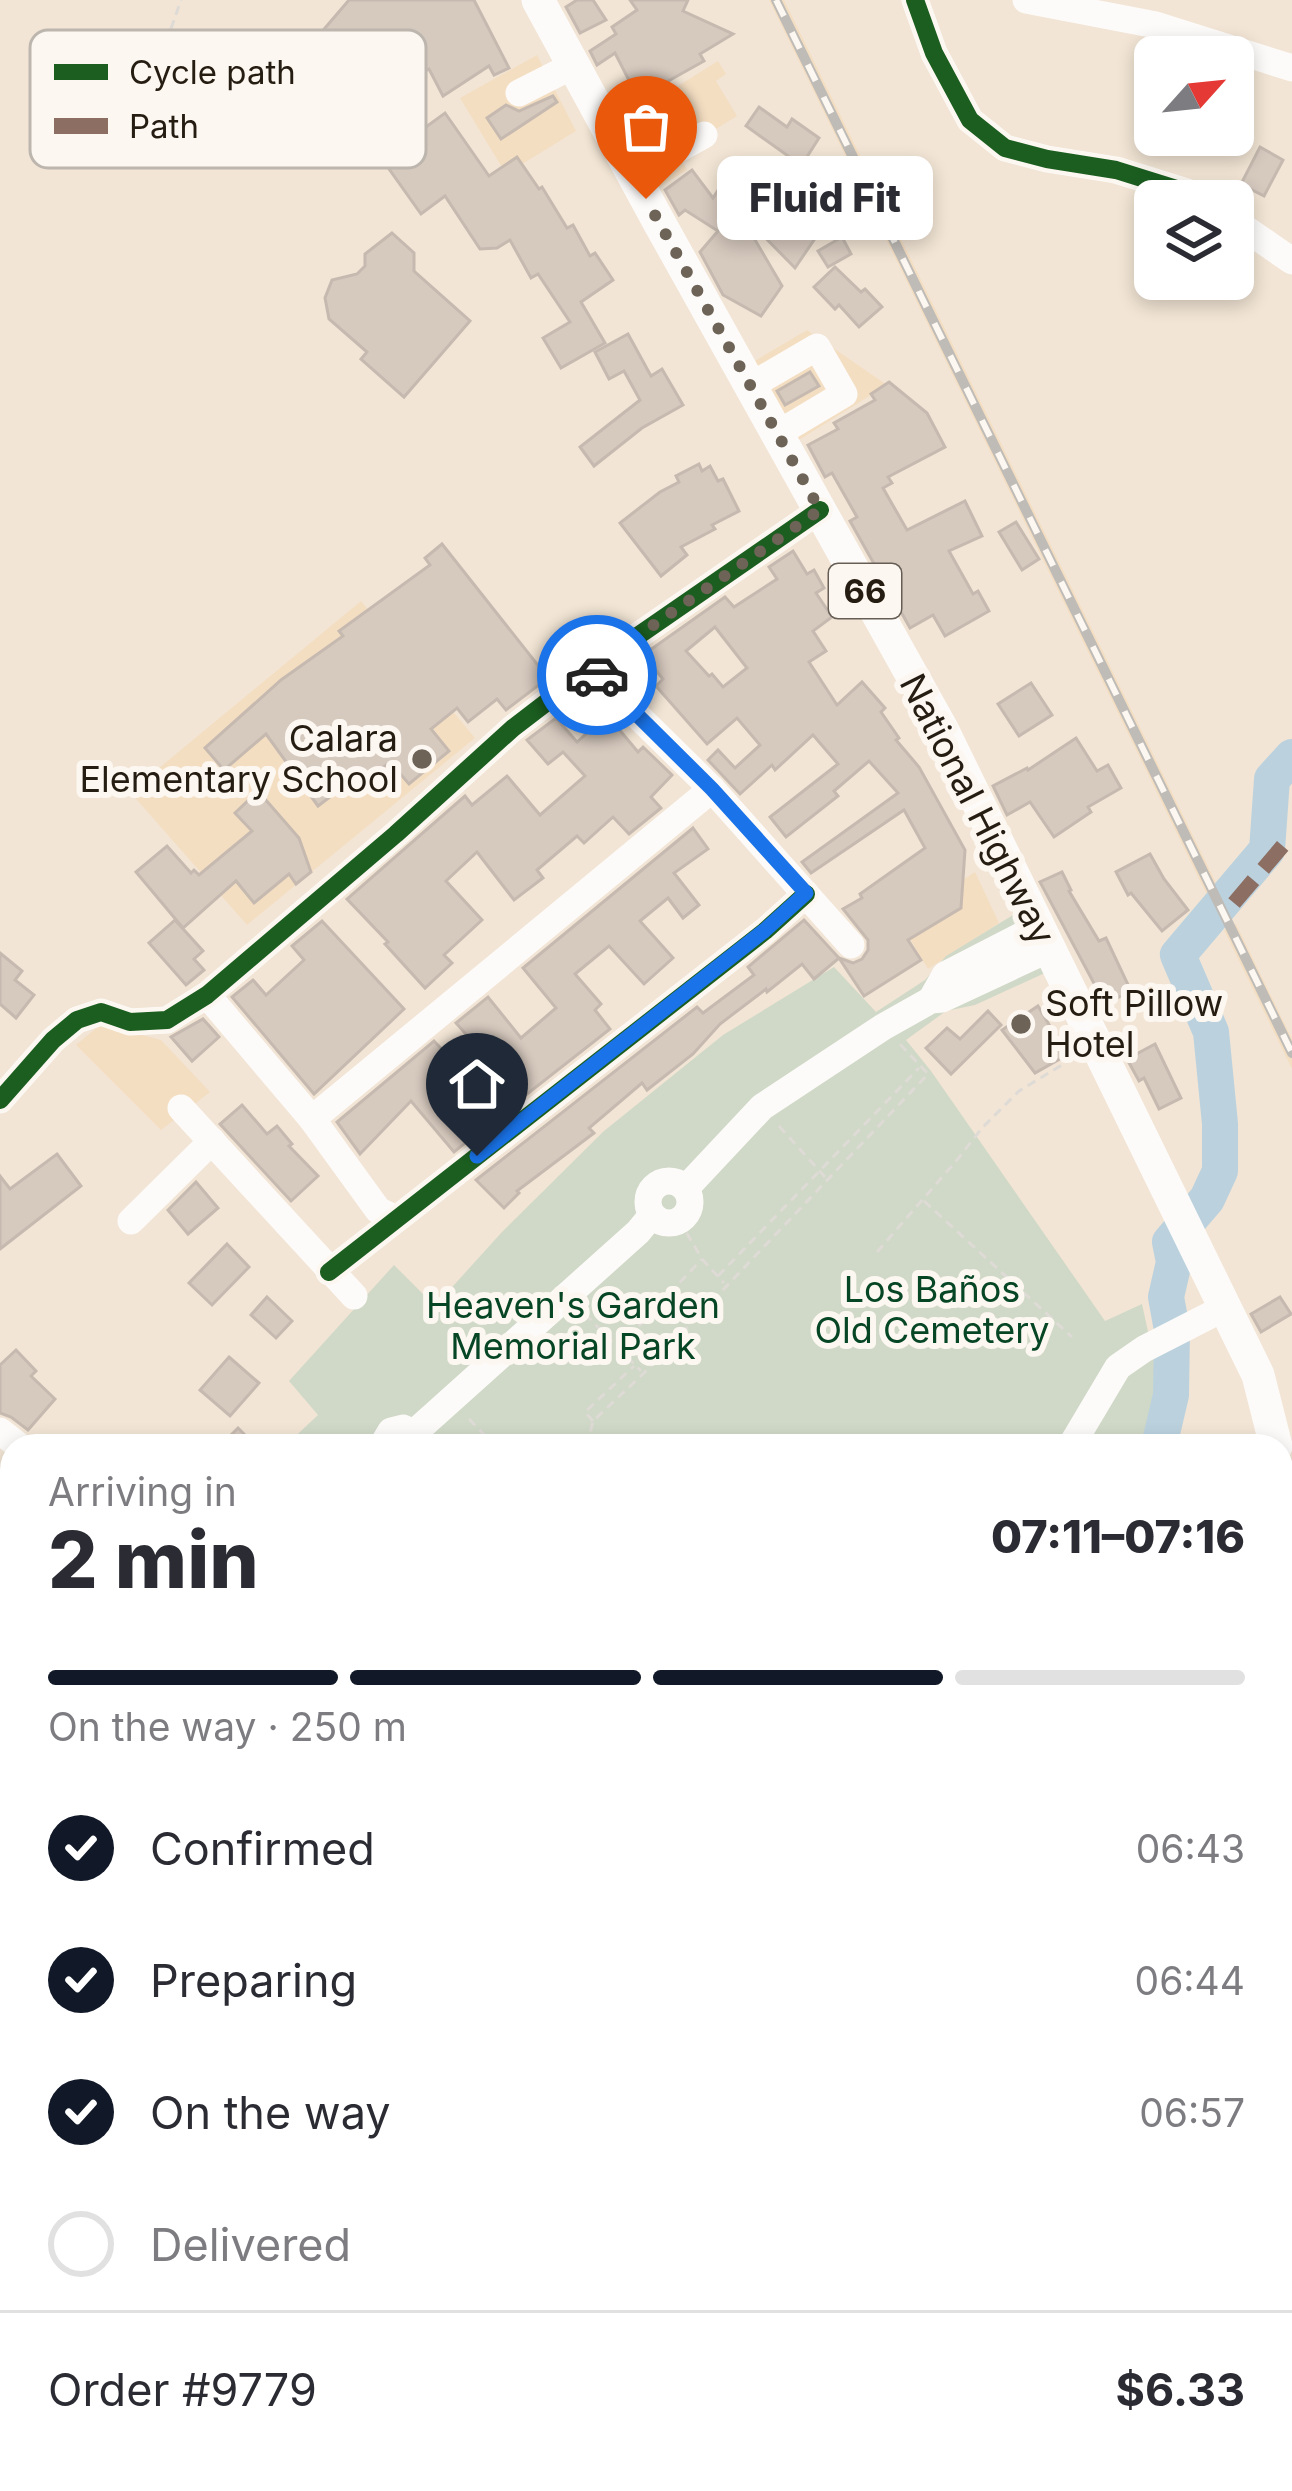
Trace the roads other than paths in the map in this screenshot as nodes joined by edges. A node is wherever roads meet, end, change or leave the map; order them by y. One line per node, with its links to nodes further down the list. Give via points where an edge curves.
1 (538, 0): 4 (main road, National Highway / 66)
2 (915, 0): 9 (street, via 970,120 1006,148)
3 (1026, 0): 5 (street, via 1156,25)
4 (574, 65): 6 (street); 8 (main road, National Highway / 66)
5 (1292, 68)
6 (519, 93)
7 (704, 135): 8 (street)
8 (633, 174): 12 (main road, National Highway / 66)
9 (1147, 180)
10 (1254, 235): 11 (street)
11 (1292, 261)
12 (750, 386): 13 (main road, National Highway / 66); 13 (street, via 817,347 844,394)
13 (777, 434): 14 (main road, National Highway / 66)
14 (820, 510): 15 (street); 18 (main road, National Highway / 66, via 942,729)
15 (590, 669): 16 (street); 20 (street)
16 (712, 789): 17 (street); 23 (street)
17 (806, 893): 19 (street); 25 (street)
18 (1044, 938): 29 (main road, National Highway / 66); 30 (street, via 945,975 931,1000 761,1107 686,1188 688,1210 638,1232)
19 (850, 944)
20 (207, 995): 21 (street, via 167,1020 130,1022 101,1012 77,1020); 23 (street)
21 (0, 1100)
22 (181, 1108): 24 (street)
23 (312, 1119): 25 (street, via 378,1210)
24 (212, 1142): 26 (street); 27 (street)
25 (396, 1219): 27 (street)
26 (131, 1221)
27 (329, 1272): 28 (street)
28 (354, 1297)
29 (1226, 1307): 31 (street, via 1118,1366); 32 (main road, National Highway / 66, via 1258,1375)
30 (422, 1434)
31 (1078, 1434)
32 (1273, 1434)

